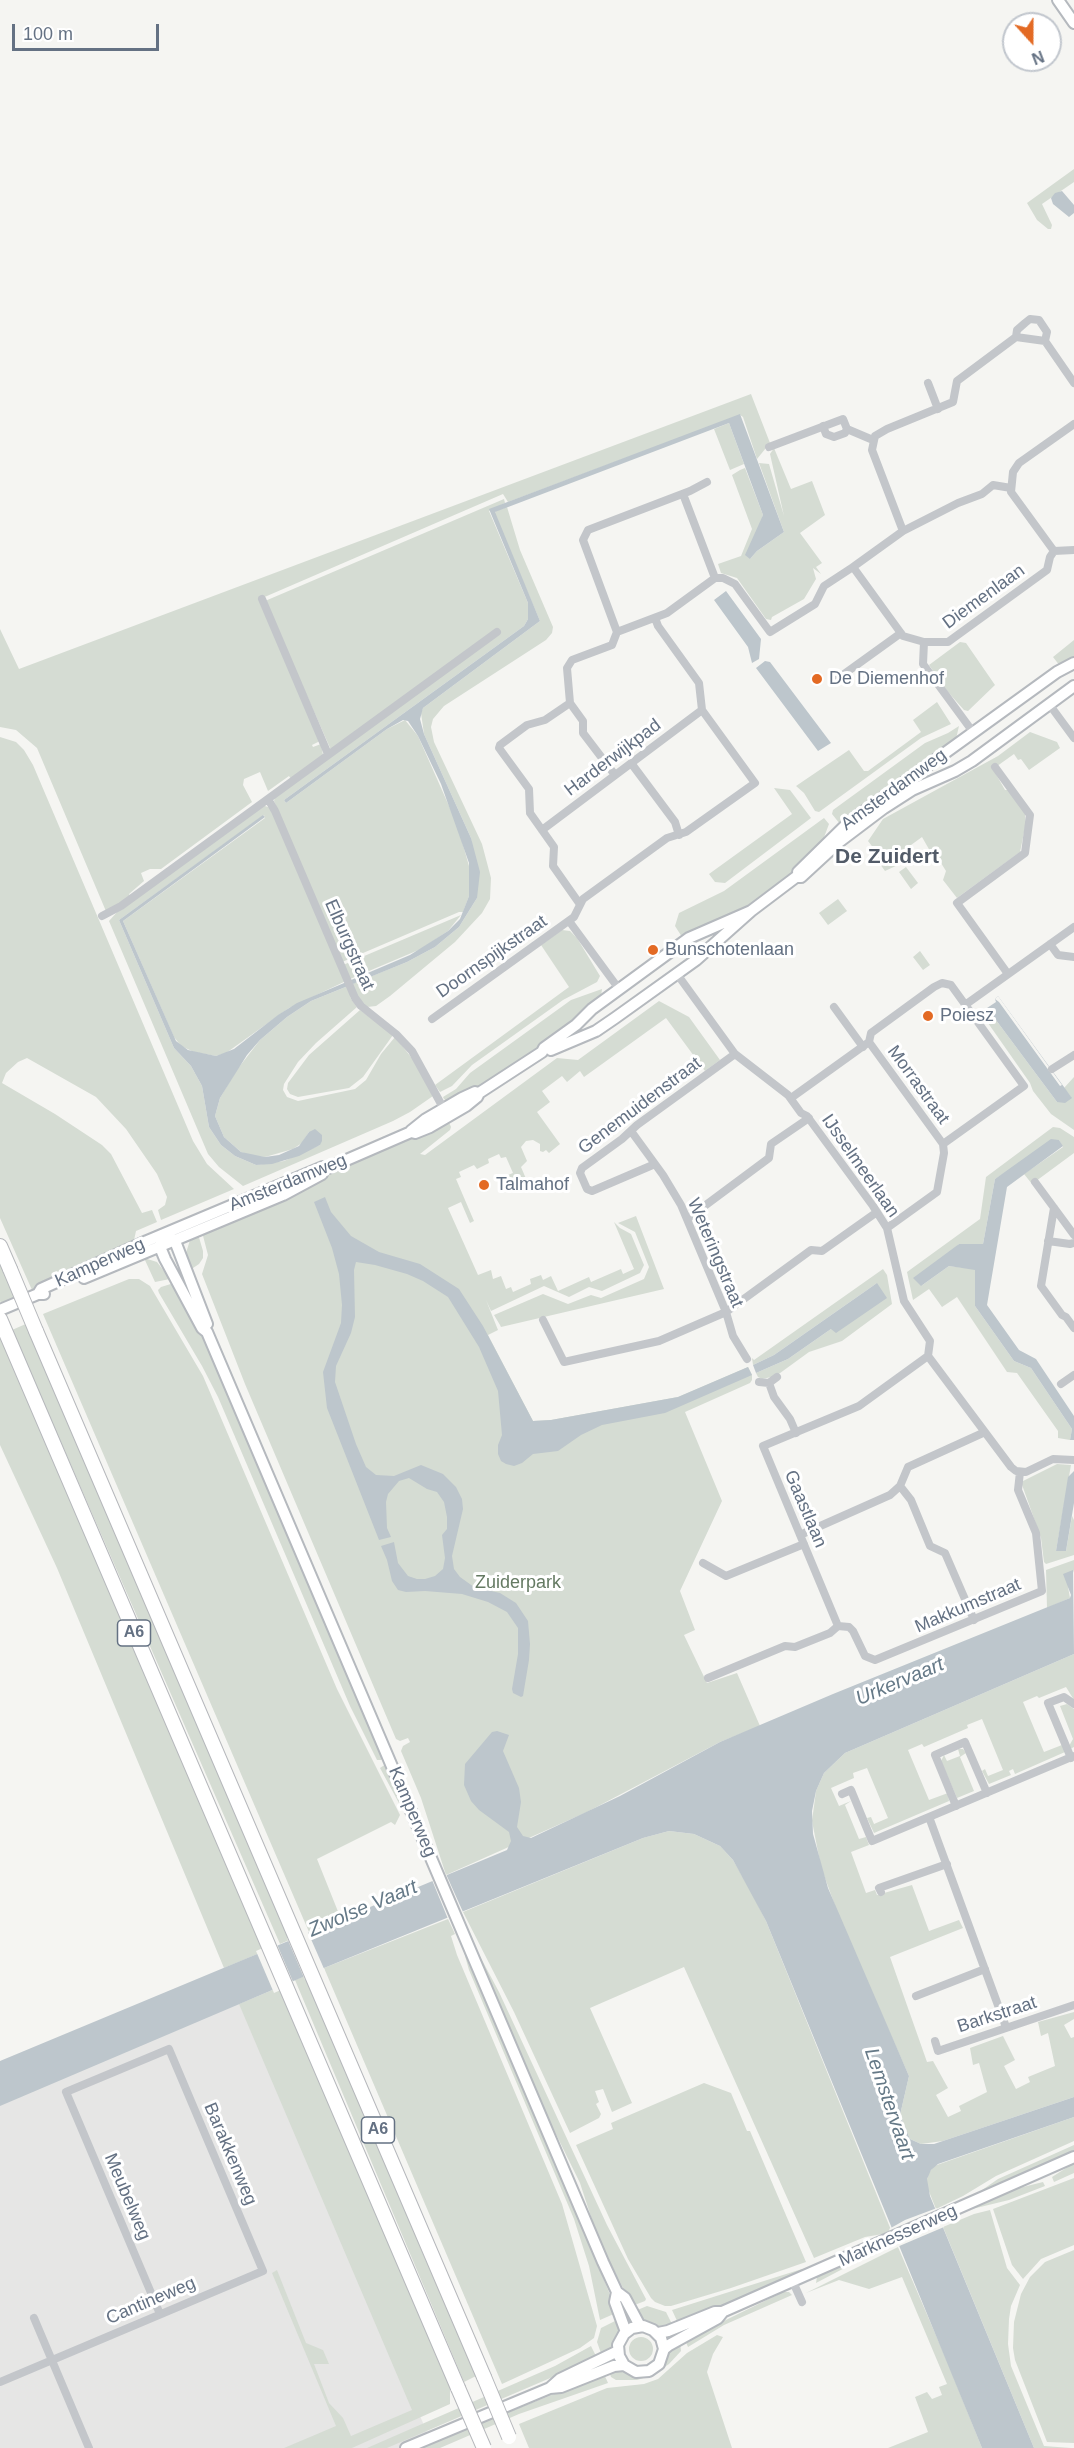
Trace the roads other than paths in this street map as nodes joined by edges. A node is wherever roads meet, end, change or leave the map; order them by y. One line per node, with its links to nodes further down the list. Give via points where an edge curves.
1 (1058, 0): 2 (main road)
2 (1074, 23)
3 (1016, 337): 4 (street); 4 (street, via 1017,330 1030,319 1038,320 1047,332); 8 (street, via 957,381 954,402)
4 (1045, 341): 5 (street)
5 (1071, 370): 7 (street)
6 (928, 383): 8 (street)
7 (1074, 383)
8 (938, 409): 12 (street, via 884,430)
9 (1074, 424): 15 (street, via 1018,465)
10 (823, 426): 11 (street, via 843,418); 11 (street, via 826,434 834,437); 13 (street)
11 (848, 429): 12 (street)
12 (873, 440): 17 (street, via 872,450)
13 (769, 447)
14 (707, 482): 16 (street)
15 (1011, 488): 17 (street, via 993,485 982,494); 19 (street)
16 (683, 494): 21 (street); 25 (street, via 588,530 585,535 583,540)
17 (903, 531): 20 (street)
18 (1074, 550): 19 (street)
19 (1054, 551): 27 (street, Diemenlaan, via 1047,570 953,639 944,643)
20 (853, 567): 21 (street, via 824,586 815,604 771,632 735,584); 26 (street)
21 (716, 578): 23 (street)
22 (262, 599): 38 (street)
23 (655, 618): 25 (street); 34 (street, via 699,683)
24 (497, 632): 38 (street)
25 (617, 632): 32 (street, via 612,645 572,660 567,668)
26 (901, 633): 27 (street, Diemenlaan); 29 (street)
27 (924, 642): 35 (street, Diemenlaan, via 924,665)
28 (1074, 663): 31 (main road, Amsterdamweg)
29 (833, 682)
30 (1074, 686): 33 (main road, Amsterdamweg)
31 (1037, 687): 33 (main road); 35 (main road, Amsterdamweg)
32 (570, 703): 41 (street, via 584,721 583,733); 43 (street, via 545,720 527,725 500,745 529,789 530,813)
33 (1050, 704): 36 (street); 37 (main road, Amsterdamweg)
34 (702, 710): 39 (street, Harderwijkpad); 44 (street, via 757,783)
35 (972, 732): 37 (main road); 46 (main road, Amsterdamweg, via 848,822)
36 (1074, 738)
37 (986, 750): 46 (main road, Amsterdamweg, via 955,771 906,794 843,839 801,877)
38 (328, 754): 42 (street)
39 (631, 763): 41 (street, Harderwijkpad); 44 (street, via 675,822)
40 (996, 767): 57 (street, via 1030,815 1025,853 957,903)
41 (615, 775): 43 (street, Harderwijkpad)
42 (268, 798): 47 (street); 69 (street, Elburgstraat, via 361,1006 412,1051)
43 (542, 830): 48 (street, via 554,847 553,866)
44 (679, 835): 48 (street, via 667,838)
45 (145, 876): 47 (street)
46 (796, 877): 49 (main road, Amsterdamweg)
47 (151, 884): 50 (street)
48 (579, 903): 51 (street)
49 (751, 911): 54 (main road, Amsterdamweg, via 689,938); 56 (main road, Amsterdamweg)
50 (102, 916)
51 (569, 921): 58 (street); 62 (street, Doornspijkstraat)
52 (1074, 927): 53 (street)
53 (1050, 944): 55 (street, via 1058,955); 57 (street)
54 (664, 957): 56 (main road); 58 (main road, Amsterdamweg)
55 (1074, 957)
56 (677, 974): 60 (main road, Amsterdamweg); 65 (street, IJsselmeerlaan)
57 (1008, 974): 59 (street)
58 (619, 989): 60 (main road); 64 (main road, Amsterdamweg)
59 (965, 1005): 63 (street, via 949,984 939,985 871,1033); 72 (street, via 1024,1086)
60 (632, 1006): 64 (main road, Amsterdamweg, via 596,1031)
61 (834, 1007): 63 (street, Morrastraat)
62 (432, 1019)
63 (866, 1045): 68 (street); 72 (street, Morrastraat)
64 (542, 1052): 69 (main road, Amsterdamweg)
65 (735, 1054): 68 (street, IJsselmeerlaan); 71 (street, Genemuidenstraat)
66 (1074, 1055): 67 (street)
67 (1052, 1069)
68 (791, 1098): 70 (street, IJsselmeerlaan)
69 (446, 1113): 74 (main road, Amsterdamweg)
70 (809, 1118): 77 (street, IJsselmeerlaan); 78 (street, via 771,1144 769,1158)
71 (631, 1131): 73 (street, Weteringstraat); 73 (street, Genemuidenstraat, via 582,1168 580,1173 587,1189 592,1191)
72 (943, 1144): 79 (street, via 937,1192)
73 (655, 1164): 78 (street, Weteringstraat)
74 (328, 1167): 80 (main road, Amsterdamweg); 82 (main road, Kamperweg, via 283,1195)
75 (1035, 1182): 76 (street)
76 (1054, 1208): 81 (street); 83 (street)
77 (876, 1212): 79 (street, IJsselmeerlaan); 89 (street, via 822,1251 811,1250)
78 (687, 1219): 89 (street, Weteringstraat)
79 (887, 1228): 94 (street, IJsselmeerlaan, via 904,1301 930,1341)
80 (164, 1234): 82 (main road, Kamperweg); 86 (main road, Kamperweg); 87 (main road, Kamperweg)
81 (1074, 1235)
82 (175, 1240): 86 (main road, Kamperweg); 93 (main road, Kamperweg)
83 (1048, 1241): 84 (street); 92 (street, via 1041,1286)
84 (1074, 1243)
85 (0, 1246): 143 (highway, A6, bridge)
86 (160, 1247): 87 (main road, Kamperweg); 93 (main road, Kamperweg)
87 (38, 1294): 88 (main road, Kamperweg)
88 (0, 1310)
89 (726, 1312): 91 (street, via 659,1341 564,1362); 95 (street, Weteringstraat, via 733,1336)
90 (0, 1319): 146 (highway, A6, bridge)
91 (543, 1320)
92 (1074, 1328)
93 (207, 1332): 129 (main road, Kamperweg)
94 (928, 1356): 101 (street, IJsselmeerlaan); 102 (street, Gaastlaan, via 860,1406)
95 (747, 1359)
96 (1074, 1375): 100 (street)
97 (777, 1377): 99 (street)
98 (759, 1382): 99 (street)
99 (769, 1383): 102 (street)
100 (1061, 1384)
101 (985, 1432): 104 (street, IJsselmeerlaan, via 1011,1467); 105 (street, via 908,1467)
102 (796, 1433): 106 (street, Gaastlaan, via 763,1446)
103 (1074, 1460): 104 (street, via 1056,1458)
104 (1020, 1472): 109 (street, Makkumstraat, via 1018,1490 1036,1533 1042,1591)
105 (900, 1486): 106 (street, via 890,1495); 109 (street, via 911,1500 930,1546 945,1553)
106 (800, 1535): 107 (street, Gaastlaan)
107 (804, 1544): 108 (street, via 726,1576); 110 (street, Gaastlaan)
108 (703, 1563)
109 (974, 1620): 110 (street, Makkumstraat, via 875,1660 865,1656 849,1627)
110 (838, 1626): 111 (street, via 830,1633 795,1647 785,1646)
111 (708, 1678)
112 (1074, 1704): 113 (street, via 1064,1697 1048,1703)
113 (1072, 1757): 114 (street)
114 (987, 1793): 116 (street); 116 (street, via 965,1742 934,1755)
115 (842, 1794): 117 (street, via 850,1790 872,1841)
116 (956, 1806): 117 (street)
117 (929, 1817): 118 (street)
118 (946, 1864): 119 (street, via 879,1888); 120 (street)
119 (881, 1892)
120 (985, 1969): 121 (street); 123 (street)
121 (916, 1996)
122 (1074, 2005): 123 (street, Barkstraat)
123 (1006, 2027): 124 (street, Barkstraat, via 938,2051)
124 (935, 2041)
125 (66, 2092): 127 (street, Barakkenweg, via 169,2049); 132 (street, Meubelweg)
126 (1074, 2157): 128 (main road, Marknesserweg, via 893,2238 813,2268)
127 (263, 2271): 132 (street, Cantineweg)
128 (793, 2282): 130 (street); 131 (main road, Marknesserweg)
129 (617, 2292): 134 (main road, Kamperweg, via 625,2298); 135 (main road, Kamperweg, via 615,2302)
130 (802, 2302)
131 (722, 2312): 136 (main road, Marknesserweg); 137 (main road, Marknesserweg)
132 (160, 2314): 139 (street, Cantineweg)
133 (34, 2318): 139 (street)
134 (640, 2326): 135 (main road); 136 (main road)
135 (626, 2332): 138 (main road)
136 (658, 2333): 137 (main road)
137 (664, 2349): 140 (main road, Marknesserweg, via 659,2364 648,2372 636,2372)
138 (618, 2351): 140 (main road); 142 (main road, Marknesserweg, via 560,2379)
139 (51, 2360): 141 (street, Cantineweg); 144 (street)
140 (624, 2365): 142 (main road, Marknesserweg)
141 (0, 2382)
142 (550, 2388): 145 (main road, Marknesserweg)
143 (512, 2442)
144 (89, 2448)
145 (405, 2448)
146 (484, 2448)

